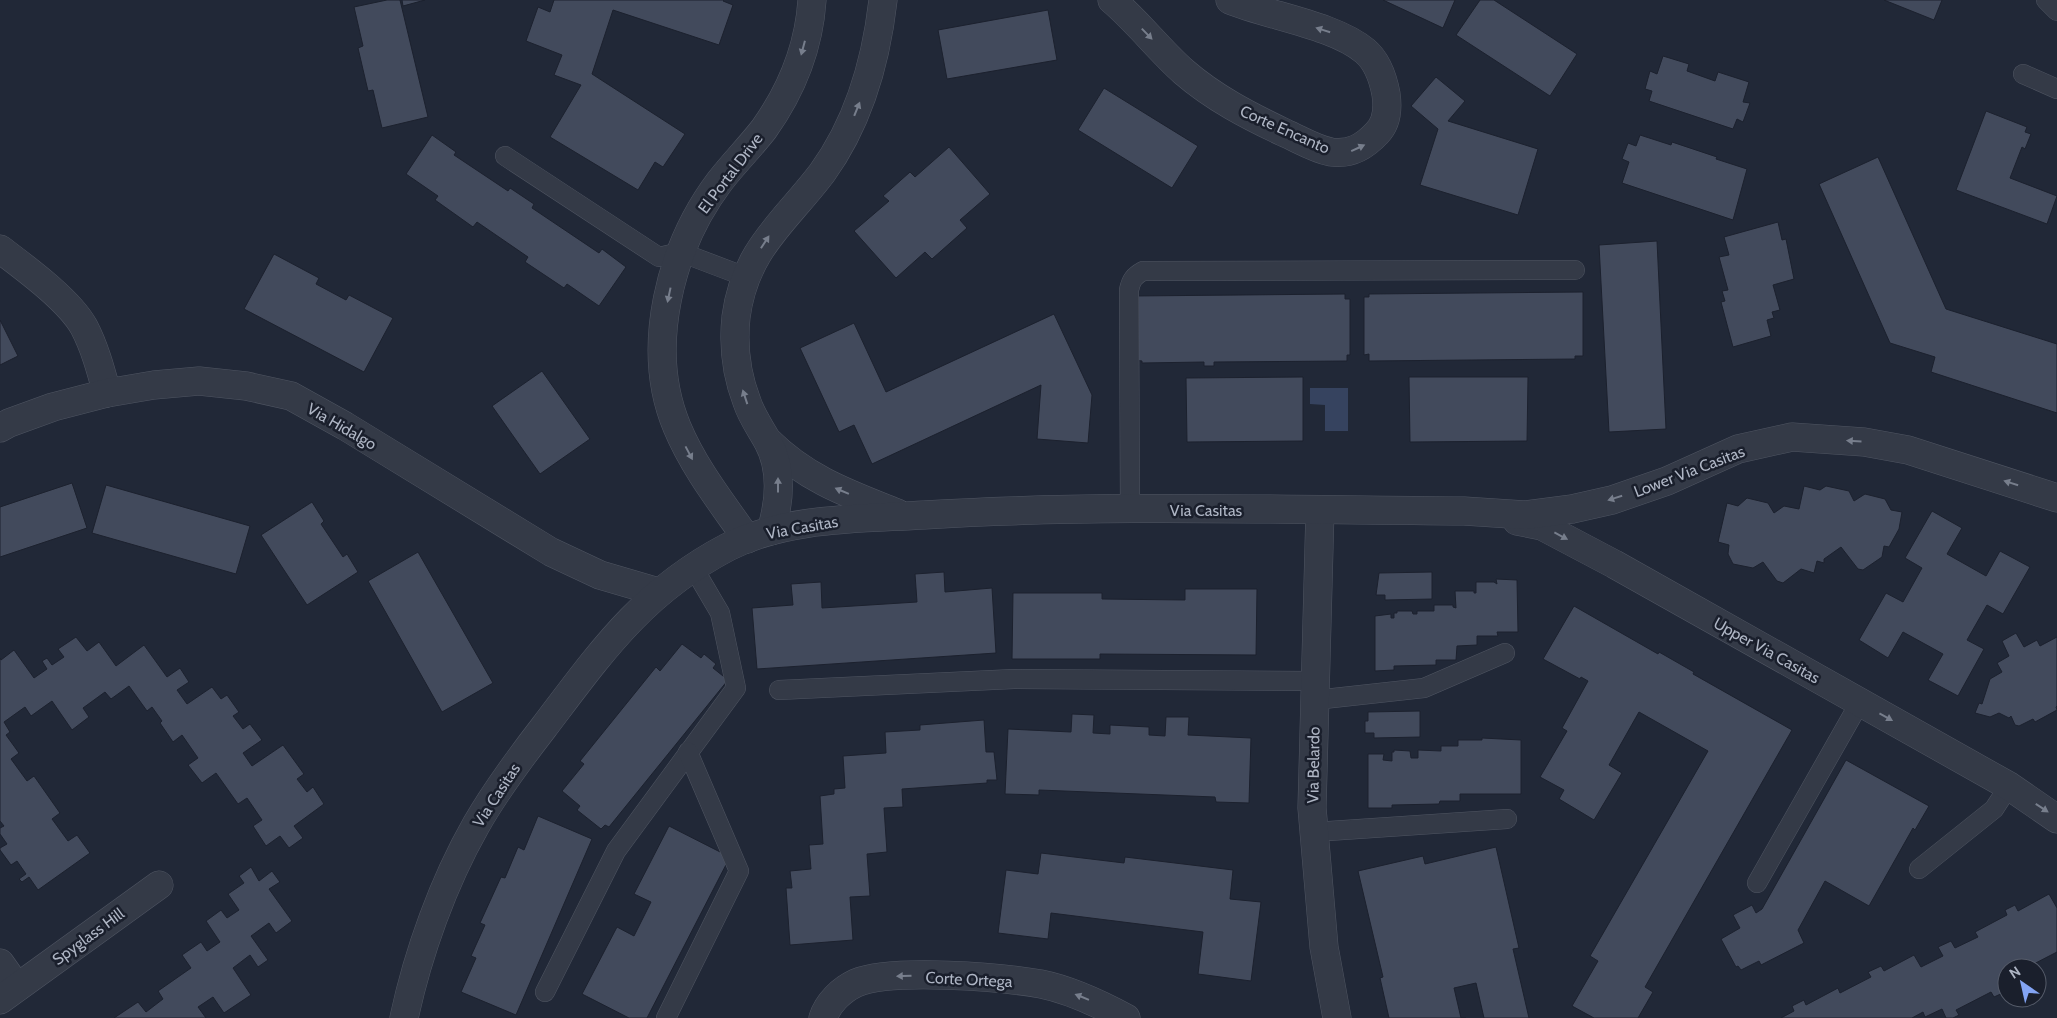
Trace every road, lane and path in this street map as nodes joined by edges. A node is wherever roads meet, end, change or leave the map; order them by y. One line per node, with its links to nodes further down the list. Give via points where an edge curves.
1 (812, 0): 11 (street, El Portal Drive, one-way to 11, via 803,48 789,88 764,129 708,198)
2 (883, 0): 13 (street, one-way to 2, via 768,236 823,172 856,114 876,50)
3 (1112, 0): 4 (street, Corte Encanto, one-way to 4, via 1183,71 1209,92 1270,126 1330,152 1358,150 1381,130 1387,116 1384,82 1377,65 1366,52 1335,34)
4 (1230, 0)
5 (2046, 0): 6 (lane)
6 (2057, 11)
7 (2023, 74): 8 (lane)
8 (2057, 89)
9 (505, 156): 11 (lane, via 659,257)
10 (0, 249): 14 (street, via 57,296 84,326)
11 (680, 252): 13 (lane); 22 (street, El Portal Drive, one-way to 22, via 664,325 666,387 676,425 703,476)
12 (1576, 270): 18 (lane, via 1142,271 1130,282 1129,290)
13 (746, 277): 16 (street, one-way to 13, via 746,402 736,360 736,317)
14 (107, 392): 15 (street, Via Hidalgo, via 53,407); 24 (street, Via Hidalgo, via 199,382 246,386 291,396 551,552 600,575)
15 (0, 428)
16 (767, 440): 21 (street, one-way to 16, via 809,474); 22 (street, one-way to 16, via 777,510 778,478 775,458)
17 (2057, 498): 20 (street, Lower Via Casitas, one-way to 20, via 1908,450 1864,442 1792,437 1738,449 1667,481 1612,500 1525,515)
18 (1130, 510): 19 (street, Via Casitas); 21 (street, Via Casitas)
19 (1320, 510): 20 (street, Via Casitas); 27 (street, Via Belardo)
20 (1464, 511): 28 (street, Upper Via Casitas, one-way to 28, via 1542,526)
21 (903, 516): 22 (street, Via Casitas, via 829,521)
22 (759, 535): 23 (street, Via Casitas)
23 (693, 567): 24 (street, Via Casitas); 29 (lane, via 720,613 736,688)
24 (658, 592): 40 (street, Via Casitas, via 606,646 512,769 479,820 459,858 419,957)
25 (1505, 653): 27 (lane, via 1424,688)
26 (779, 690): 27 (lane, via 1014,679)
27 (1315, 690): 33 (street, Via Belardo)
28 (1860, 702): 30 (street, Upper Via Casitas, one-way to 30); 35 (lane)
29 (688, 752): 38 (lane, via 616,851); 41 (lane, via 740,871)
30 (2009, 786): 32 (street, Upper Via Casitas, one-way to 32); 34 (lane, via 1994,809)
31 (1507, 819): 33 (lane)
32 (2057, 819)
33 (1314, 832): 44 (street, Via Belardo, via 1324,947)
34 (1919, 869)
35 (1758, 883)
36 (159, 885): 39 (street, Spyglass Hill)
37 (0, 963): 39 (street, Spyglass Hill)
38 (546, 992)
39 (9, 994)
40 (404, 1018)
41 (666, 1018)
42 (823, 1018): 43 (street, Corte Ortega, one-way to 42, via 1075,994 1042,985 1002,979 908,976 856,983 838,995)
43 (1126, 1018)
44 (1337, 1018)

